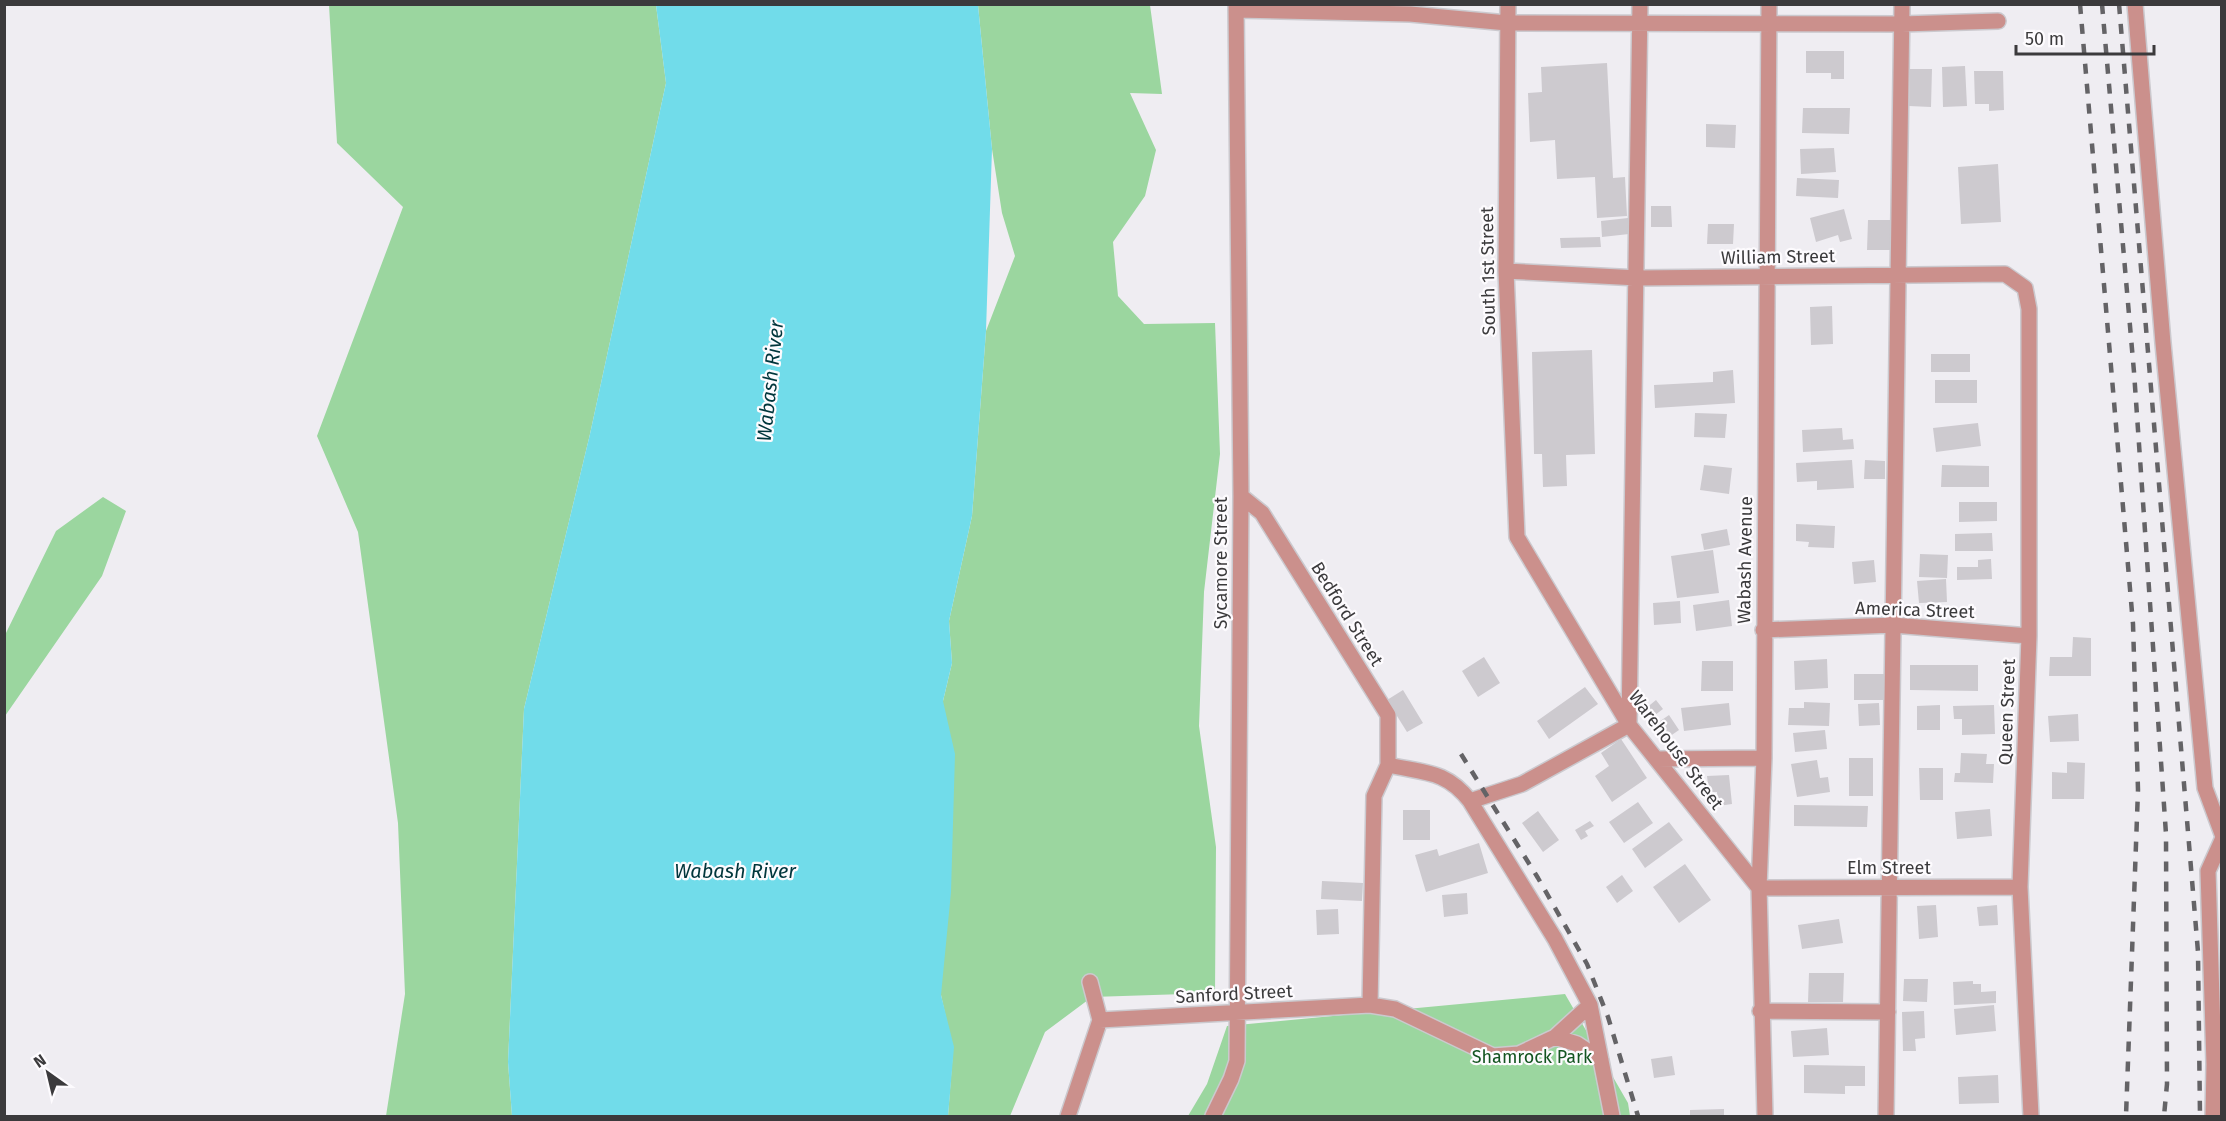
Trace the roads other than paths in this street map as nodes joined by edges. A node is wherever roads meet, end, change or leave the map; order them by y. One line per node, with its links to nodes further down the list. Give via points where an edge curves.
1 (1508, 4): 8 (street, South 1st Street)
2 (1640, 4): 9 (street)
3 (1769, 4): 10 (street, Wabash Avenue)
4 (1902, 4): 11 (street)
5 (2135, 4): 27 (street, via 2205,788)
6 (1236, 7): 8 (street, via 1410,14); 17 (street, Sycamore Street)
7 (1998, 21): 11 (street)
8 (1507, 23): 9 (street); 12 (street, South 1st Street)
9 (1640, 24): 10 (street); 15 (street)
10 (1768, 24): 11 (street); 14 (street, Wabash Avenue)
11 (1902, 24): 13 (street)
12 (1506, 271): 15 (street, William Street); 18 (street, South 1st Street)
13 (1898, 274): 14 (street, William Street); 16 (street, William Street, via 2005,274 2025,288); 19 (street)
14 (1768, 277): 15 (street, William Street); 20 (street, Wabash Avenue)
15 (1638, 278): 22 (street)
16 (2029, 309): 21 (street, Queen Street)
17 (1240, 496): 25 (street, Bedford Street, via 1262,513 1388,715); 37 (street, Sycamore Street)
18 (1517, 537): 22 (street, Warehouse Street)
19 (1893, 625): 20 (street, America Street); 21 (street, America Street); 29 (street)
20 (1763, 630): 23 (street, Wabash Avenue)
21 (2029, 636): 30 (street, Queen Street)
22 (1629, 725): 24 (street, Warehouse Street); 26 (street, via 1522,784)
23 (1764, 758): 24 (street); 31 (street, Wabash Avenue)
24 (1656, 759): 31 (street, Warehouse Street)
25 (1388, 765): 26 (street, via 1445,777 1457,784); 33 (street, Bedford Street, via 1374,796)
26 (1470, 801): 34 (street, via 1555,939)
27 (2222, 834)
28 (2222, 840): 47 (street, via 2208,871)
29 (1890, 887): 30 (street, Elm Street); 31 (street, Elm Street); 36 (street)
30 (2020, 887): 46 (street, Queen Street)
31 (1759, 888): 35 (street, Wabash Avenue)
32 (1090, 982): 38 (street)
33 (1370, 1005): 37 (street, Sanford Street); 39 (street, Sanford Street, via 1395,1009 1493,1056 1519,1053)
34 (1590, 1005): 39 (street, Sanford Street); 40 (street)
35 (1760, 1011): 36 (street); 44 (street, Wabash Avenue)
36 (1888, 1012): 45 (street)
37 (1237, 1014): 38 (street, Sanford Street); 42 (street, Sycamore Street, via 1237,1061)
38 (1100, 1020): 41 (street)
39 (1555, 1037): 40 (street, via 1577,1044)
40 (1601, 1060): 43 (street)
41 (1068, 1116)
42 (1213, 1116)
43 (1612, 1116)
44 (1765, 1116)
45 (1886, 1116)
46 (2031, 1116)
47 (2213, 1116)

